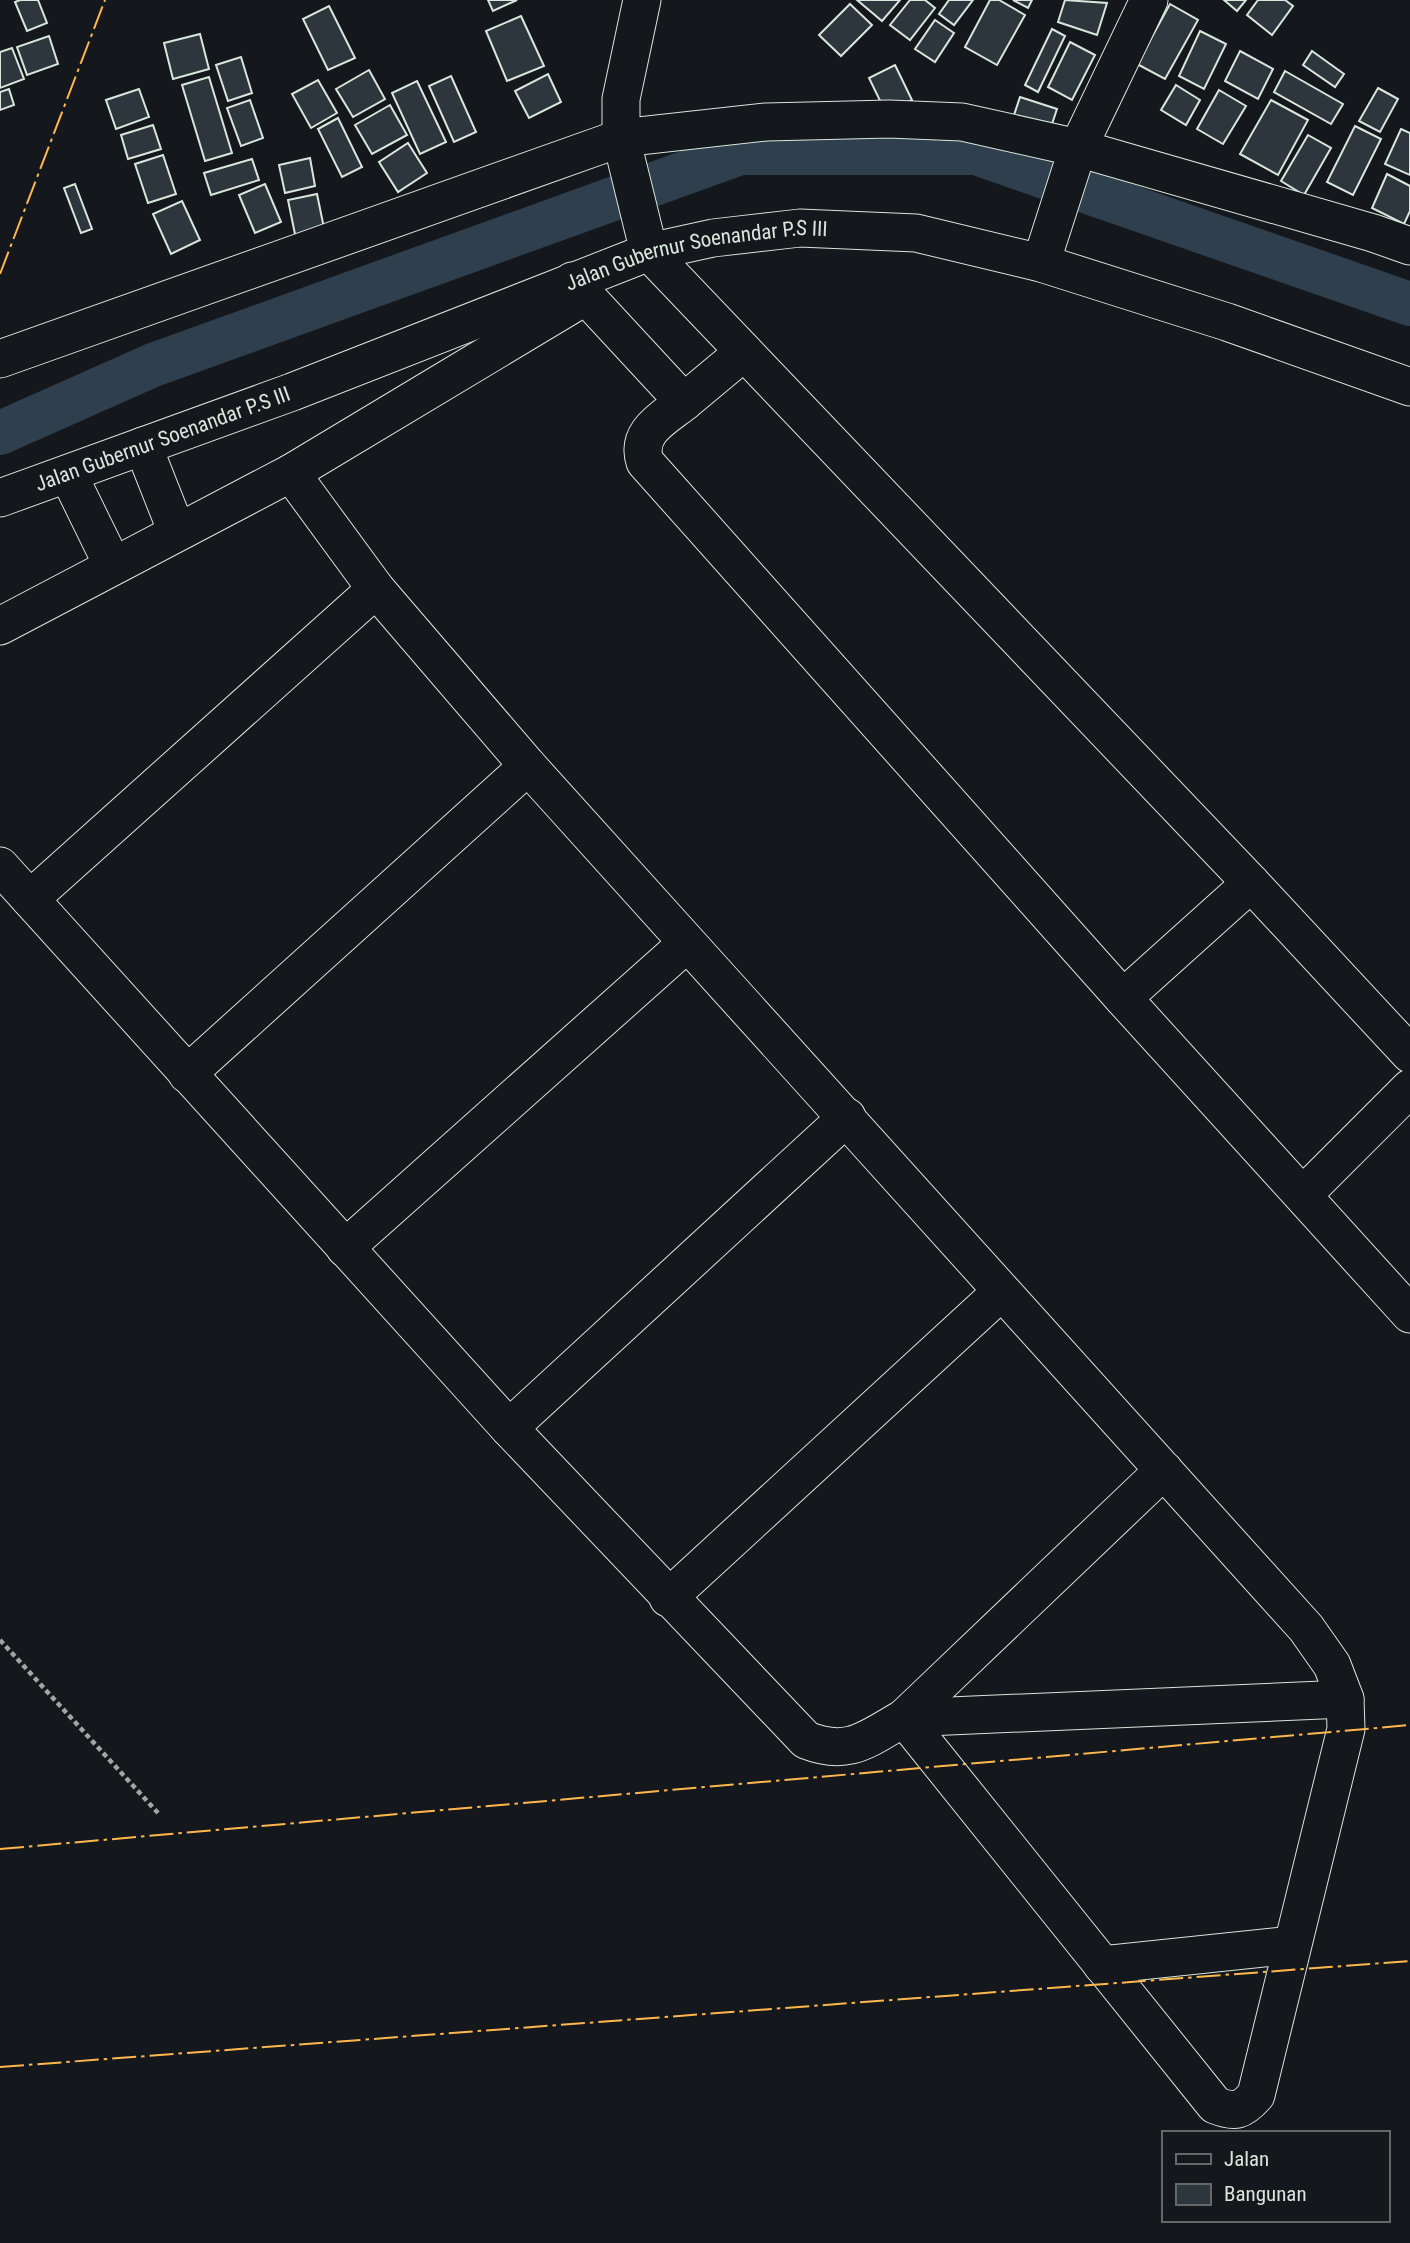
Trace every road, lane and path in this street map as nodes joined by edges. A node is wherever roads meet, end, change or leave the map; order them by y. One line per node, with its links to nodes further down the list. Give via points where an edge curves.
1 (642, 0): 3 (street, via 621,99)
2 (1149, 0): 4 (street)
3 (623, 146): 4 (street, via 766,122 889,119 962,122); 5 (street); 10 (street)
4 (1074, 160): 6 (street); 7 (street)
5 (645, 239): 7 (street, Jalan Gubernur Soenandar P.S III, via 713,238 800,228 916,233); 8 (street, Jalan Gubernur Soenandar P.S III); 9 (street)
6 (1410, 246)
7 (1045, 250): 11 (street, Jalan Gubernur Soenandar P.S III)
8 (579, 288): 12 (street); 13 (street, Jalan Gubernur Soenandar P.S III); 14 (street)
9 (744, 352): 12 (street); 23 (street)
10 (0, 359)
11 (1410, 387)
12 (684, 402): 26 (street, via 644,438 645,461)
13 (144, 446): 15 (street, Jalan Gubernur Soenandar P.S III); 17 (street)
14 (292, 473): 17 (street); 19 (street)
15 (68, 474): 16 (street, Jalan Gubernur Soenandar P.S III); 18 (street)
16 (0, 498)
17 (177, 532): 18 (street)
18 (113, 566): 20 (street)
19 (376, 589): 21 (street); 24 (street)
20 (0, 626)
21 (528, 766): 25 (street); 28 (street)
22 (0, 866): 24 (street)
23 (1251, 883): 26 (street); 27 (street)
24 (30, 898): 28 (street)
25 (686, 944): 30 (street); 32 (street)
26 (1124, 998): 31 (street)
27 (1410, 1054)
28 (187, 1074): 32 (street)
29 (1410, 1088): 31 (street)
30 (847, 1117): 33 (street); 35 (street)
31 (1303, 1195): 34 (street)
32 (345, 1248): 35 (street)
33 (1001, 1292): 36 (street); 37 (street)
34 (1410, 1314)
35 (509, 1428): 37 (street)
36 (1164, 1469): 39 (street, via 1306,1628 1332,1665); 40 (street)
37 (668, 1598): 40 (street, via 806,1740 830,1750 859,1744)
38 (0, 1640): 41 (path)
39 (1345, 1699): 40 (street); 42 (street, via 1340,1761)
40 (904, 1718): 43 (street)
41 (158, 1813)
42 (1292, 1945): 43 (street); 43 (street, via 1256,2095 1245,2108 1231,2111 1215,2105)
43 (1102, 1965)

